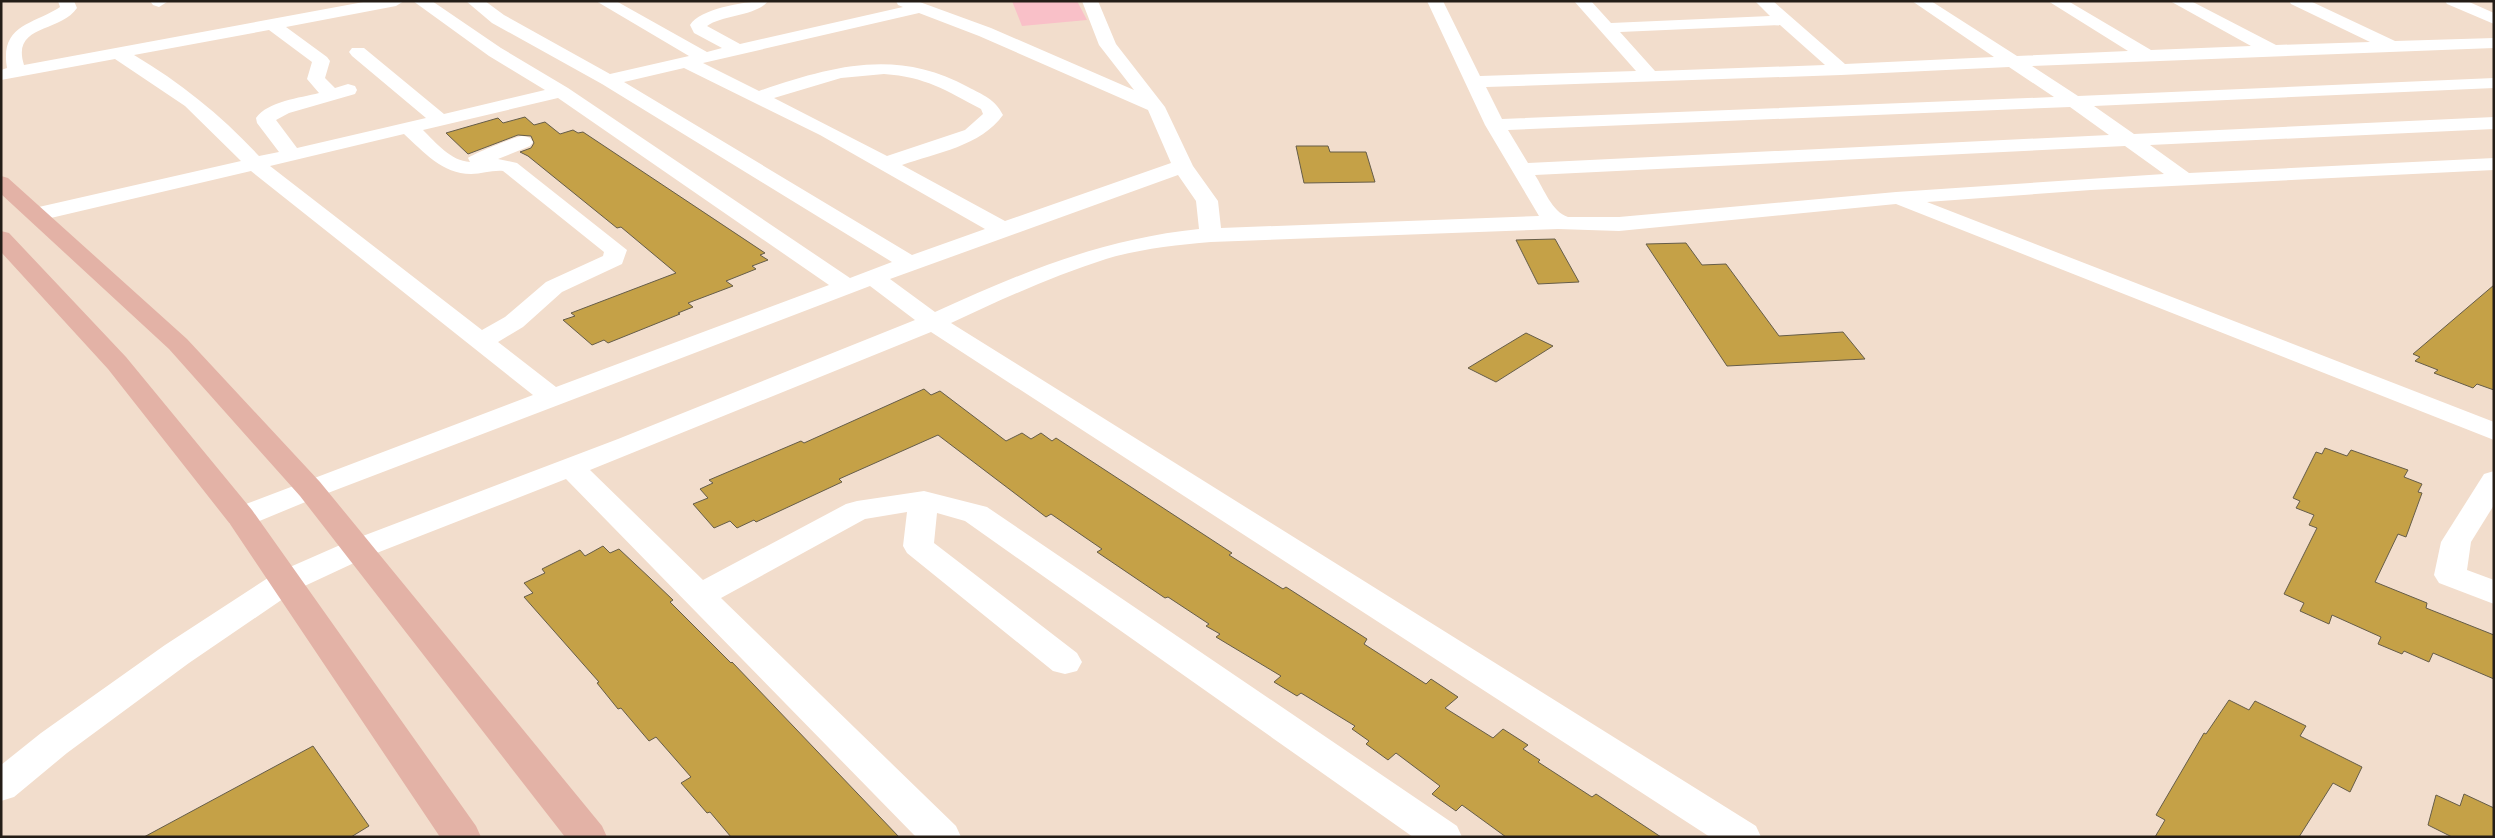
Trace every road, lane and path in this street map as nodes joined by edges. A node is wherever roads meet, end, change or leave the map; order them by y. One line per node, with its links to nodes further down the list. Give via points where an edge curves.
1 (66, 1): 22 (street, via 69,8 65,13)
2 (396, 1): 20 (street)
3 (421, 1): 40 (street)
4 (474, 1): 37 (street, via 498,19)
5 (604, 1): 30 (street)
6 (760, 1): 25 (street, via 708,18 698,25)
7 (903, 1): 17 (street)
8 (1090, 1): 43 (street, via 1108,45)
9 (1434, 1): 38 (street)
10 (1582, 1): 21 (street)
11 (1763, 1): 19 (street)
12 (1920, 1): 32 (street)
13 (2056, 1): 29 (street)
14 (2178, 1): 26 (street)
15 (2297, 1): 24 (street)
16 (2453, 1): 18 (street)
17 (920, 8): 25 (street); 43 (street, via 985,32)
18 (2494, 18)
19 (1783, 20): 21 (street); 33 (street)
20 (272, 24): 28 (street); 50 (street, via 321,62 316,79 340,93 282,109 266,118 267,124)
21 (1607, 28): 36 (street)
22 (9, 37): 35 (street, via 12,49)
23 (2494, 43): 24 (street)
24 (2401, 47): 26 (street); 34 (street)
25 (736, 49): 30 (street)
26 (2273, 51): 29 (street)
27 (358, 52): 44 (street)
28 (117, 53): 35 (street); 51 (street, via 184,95 226,131)
29 (2149, 56): 32 (street)
30 (703, 57): 31 (street)
31 (684, 61): 37 (street); 41 (street)
32 (2010, 61): 33 (street); 42 (street)
33 (1841, 70): 36 (street)
34 (2447, 72): 39 (street); 42 (street)
35 (9, 74)
36 (1650, 76): 38 (street)
37 (608, 80): 65 (street)
38 (1473, 82): 46 (street)
39 (2487, 89)
40 (561, 92): 44 (street); 66 (street)
41 (758, 97): 53 (street); 53 (street, via 832,74 862,68 895,68 928,76 989,106 993,115 972,134)
42 (2074, 102): 46 (street); 48 (street)
43 (1156, 106): 55 (street)
44 (440, 120): 47 (street)
45 (2494, 123): 48 (street)
46 (1494, 125): 56 (street)
47 (408, 128): 50 (street); 52 (street)
48 (2130, 140): 56 (street); 57 (street)
49 (523, 142): 52 (street, via 503,151)
50 (292, 156): 51 (street)
51 (255, 164): 60 (street); 68 (street)
52 (451, 164): 68 (street, via 465,168 510,167 617,254 608,263 554,287 514,322)
53 (885, 164): 62 (street)
54 (2494, 164): 57 (street)
55 (1184, 166): 62 (street); 63 (street, via 1207,201)
56 (1521, 169): 61 (street, via 1547,212)
57 (2186, 180): 59 (street)
58 (1, 182): 60 (main road)
59 (1896, 198): 61 (street, via 1619,224); 70 (street)
60 (38, 214): 73 (main road, via 178,344)
61 (1560, 222): 63 (street)
62 (1002, 229): 65 (street)
63 (1211, 235): 67 (street, via 1102,252 1011,286)
64 (1, 238): 75 (main road, via 117,363)
65 (908, 263): 66 (street)
66 (859, 282): 67 (street); 69 (street)
67 (933, 322): 71 (street); 86 (street)
68 (480, 341): 69 (street)
69 (552, 397): 73 (street)
70 (2494, 432)
71 (571, 467): 76 (street); 79 (street)
72 (2494, 480): 78 (street, via 2456,542 2450,575)
73 (310, 489): 75 (street); 76 (main road)
74 (924, 500): 79 (street, via 857,511); 80 (street, via 918,546); 85 (street, via 976,514)
75 (241, 517): 77 (main road)
76 (358, 549): 77 (street); 83 (main road)
77 (285, 582): 81 (street, via 162,665 54,743); 82 (main road)
78 (2494, 593)
79 (699, 596): 84 (street)
80 (1065, 662)
81 (1, 786)
82 (462, 837)
83 (588, 837)
84 (942, 837)
85 (1443, 837)
86 (1742, 837)

